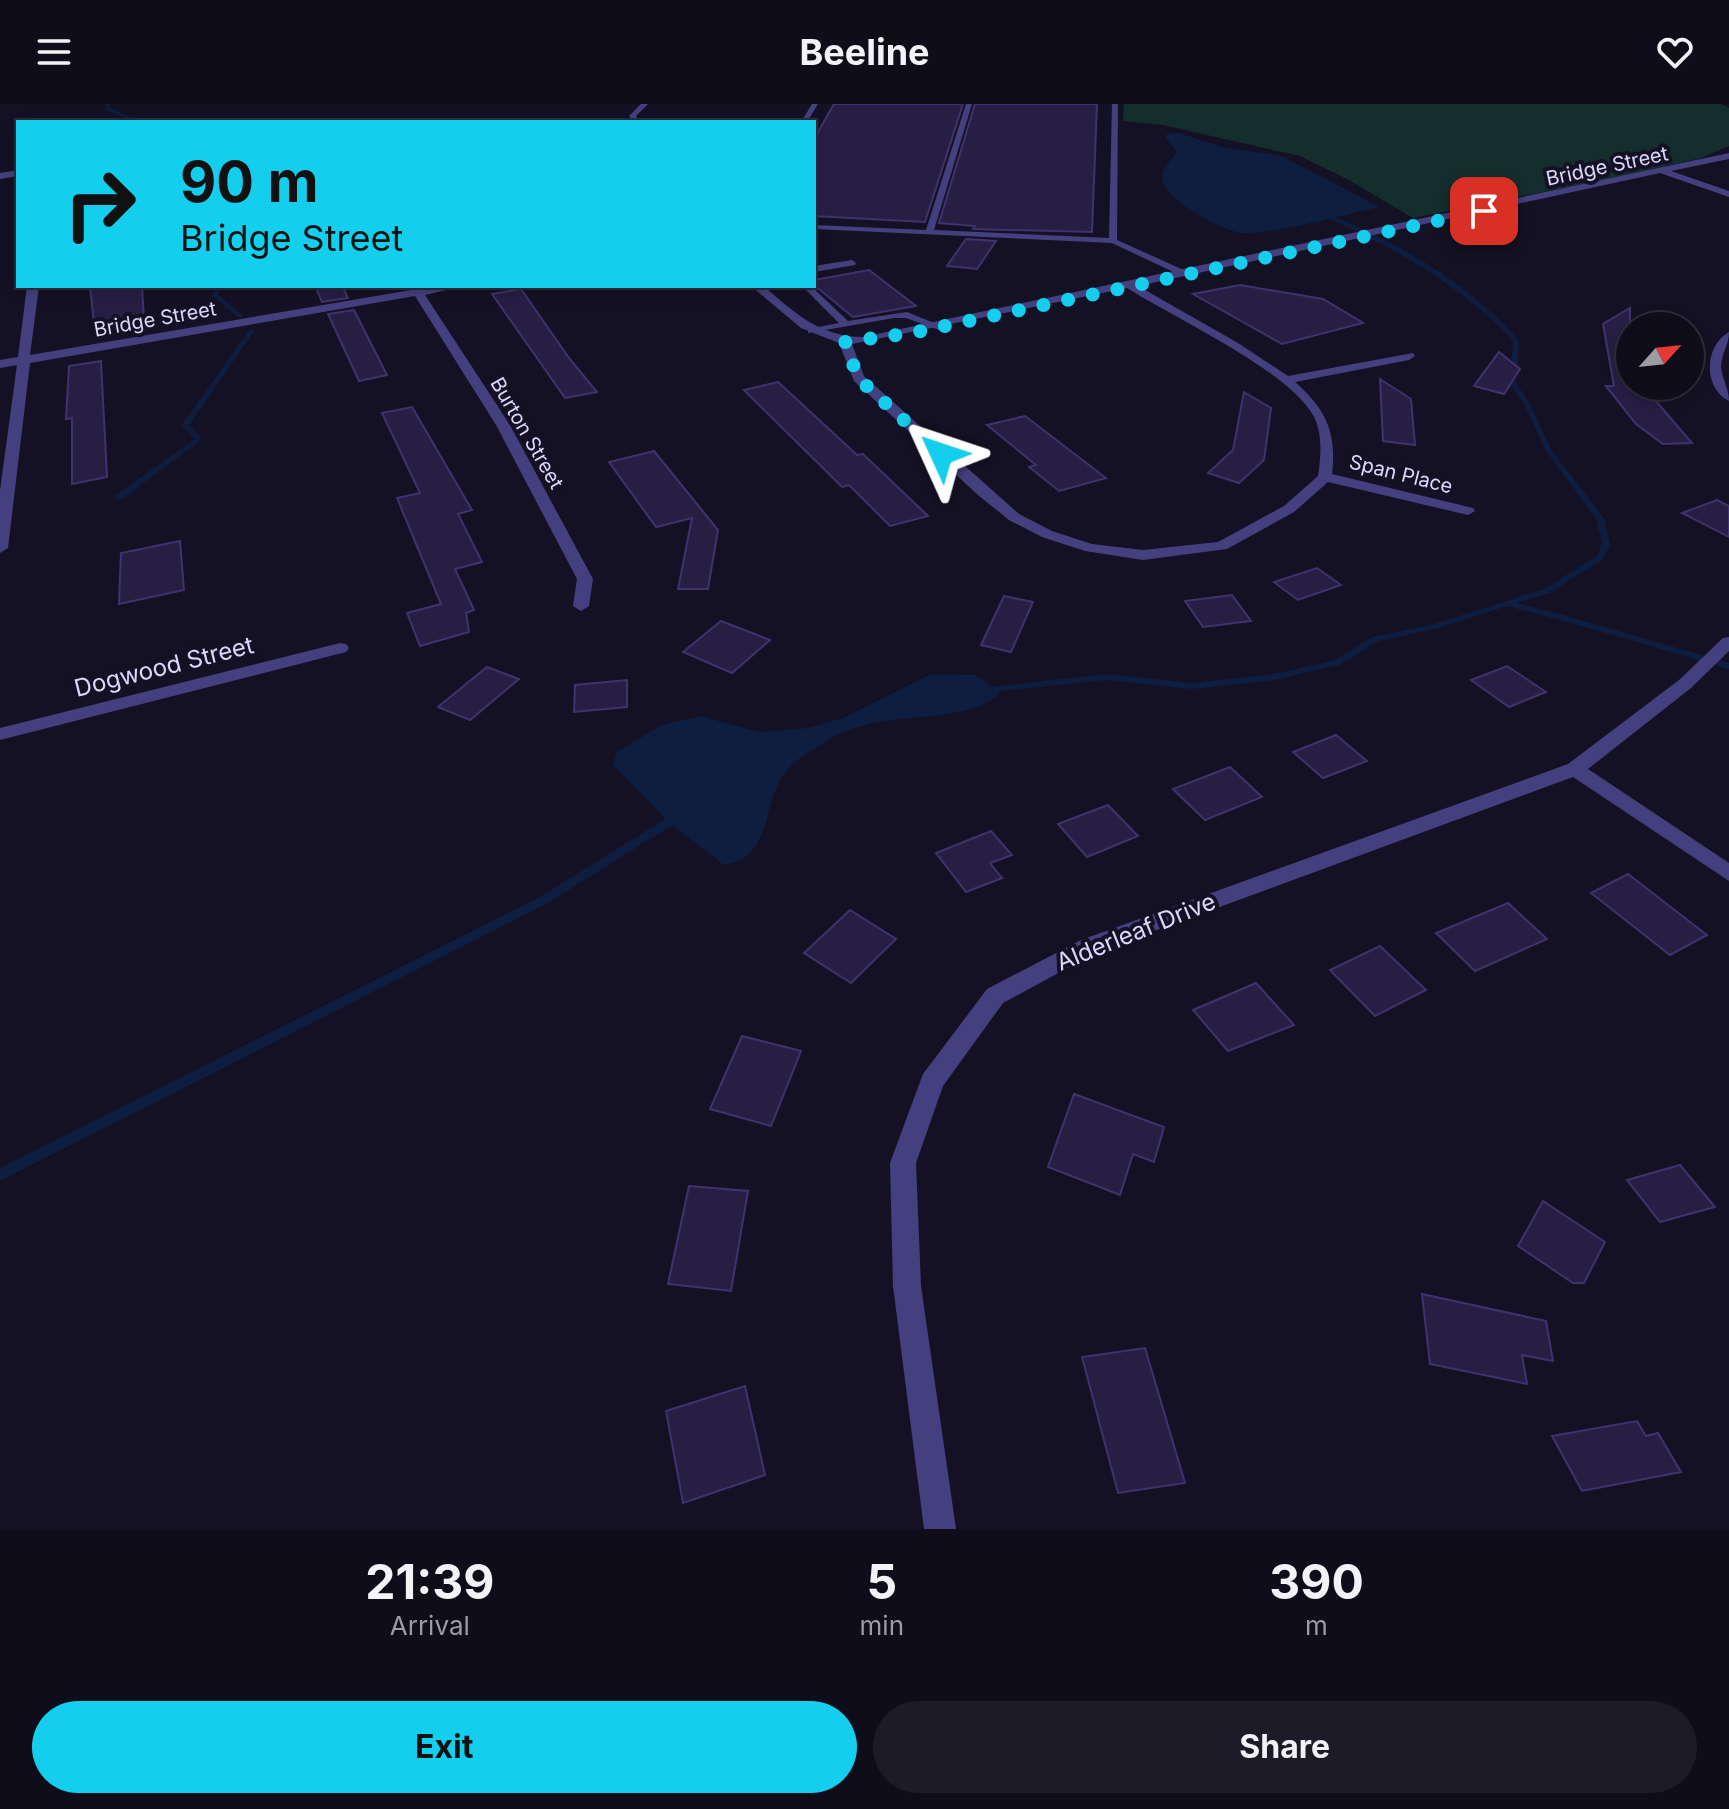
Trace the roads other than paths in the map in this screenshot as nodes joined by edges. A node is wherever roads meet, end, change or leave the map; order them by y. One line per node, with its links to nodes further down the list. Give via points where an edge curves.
1 (645, 104): 4 (lane, via 632,116)
2 (969, 104): 9 (lane)
3 (1115, 104): 10 (lane)
4 (635, 120)
5 (1729, 156): 6 (street, Bridge Street)
6 (1664, 172): 7 (street); 13 (street, Bridge Street)
7 (1729, 194)
8 (816, 227): 9 (lane)
9 (929, 232): 10 (lane)
10 (1113, 241): 13 (lane)
11 (852, 263): 12 (lane)
12 (816, 269)
13 (1185, 274): 14 (street, Bridge Street)
14 (1131, 286): 20 (street, Bridge Street); 27 (street)
15 (33, 288): 25 (street)
16 (759, 288): 21 (street, Bridge Street)
17 (808, 288): 19 (lane)
18 (416, 289): 25 (street, Bridge Street); 32 (street, Burton Street, via 503,425 585,579)
19 (846, 324): 20 (lane, via 907,315); 21 (lane)
20 (939, 327): 23 (street, Bridge Street)
21 (811, 331): 23 (street, Bridge Street)
22 (1729, 336): 28 (street, via 1714,365 1716,380)
23 (845, 342): 29 (street, via 858,378 983,492 1014,517 1090,548 1143,555 1222,546 1289,509)
24 (1409, 356): 27 (street)
25 (24, 360): 26 (street, Bridge Street); 31 (street)
26 (0, 364)
27 (1286, 380): 29 (street, via 1319,414 1329,448)
28 (1729, 397)
29 (1325, 477): 30 (street, Span Place)
30 (1468, 511)
31 (0, 548)
32 (581, 606)
33 (1729, 642): 36 (street, Alderleaf Drive, via 1685,684)
34 (340, 648): 35 (street, Dogwood Street)
35 (0, 734)
36 (1575, 769): 37 (street); 38 (street, Alderleaf Drive, via 1089,946 995,996 932,1081 903,1163 907,1286)
37 (1729, 873)
38 (940, 1529)

